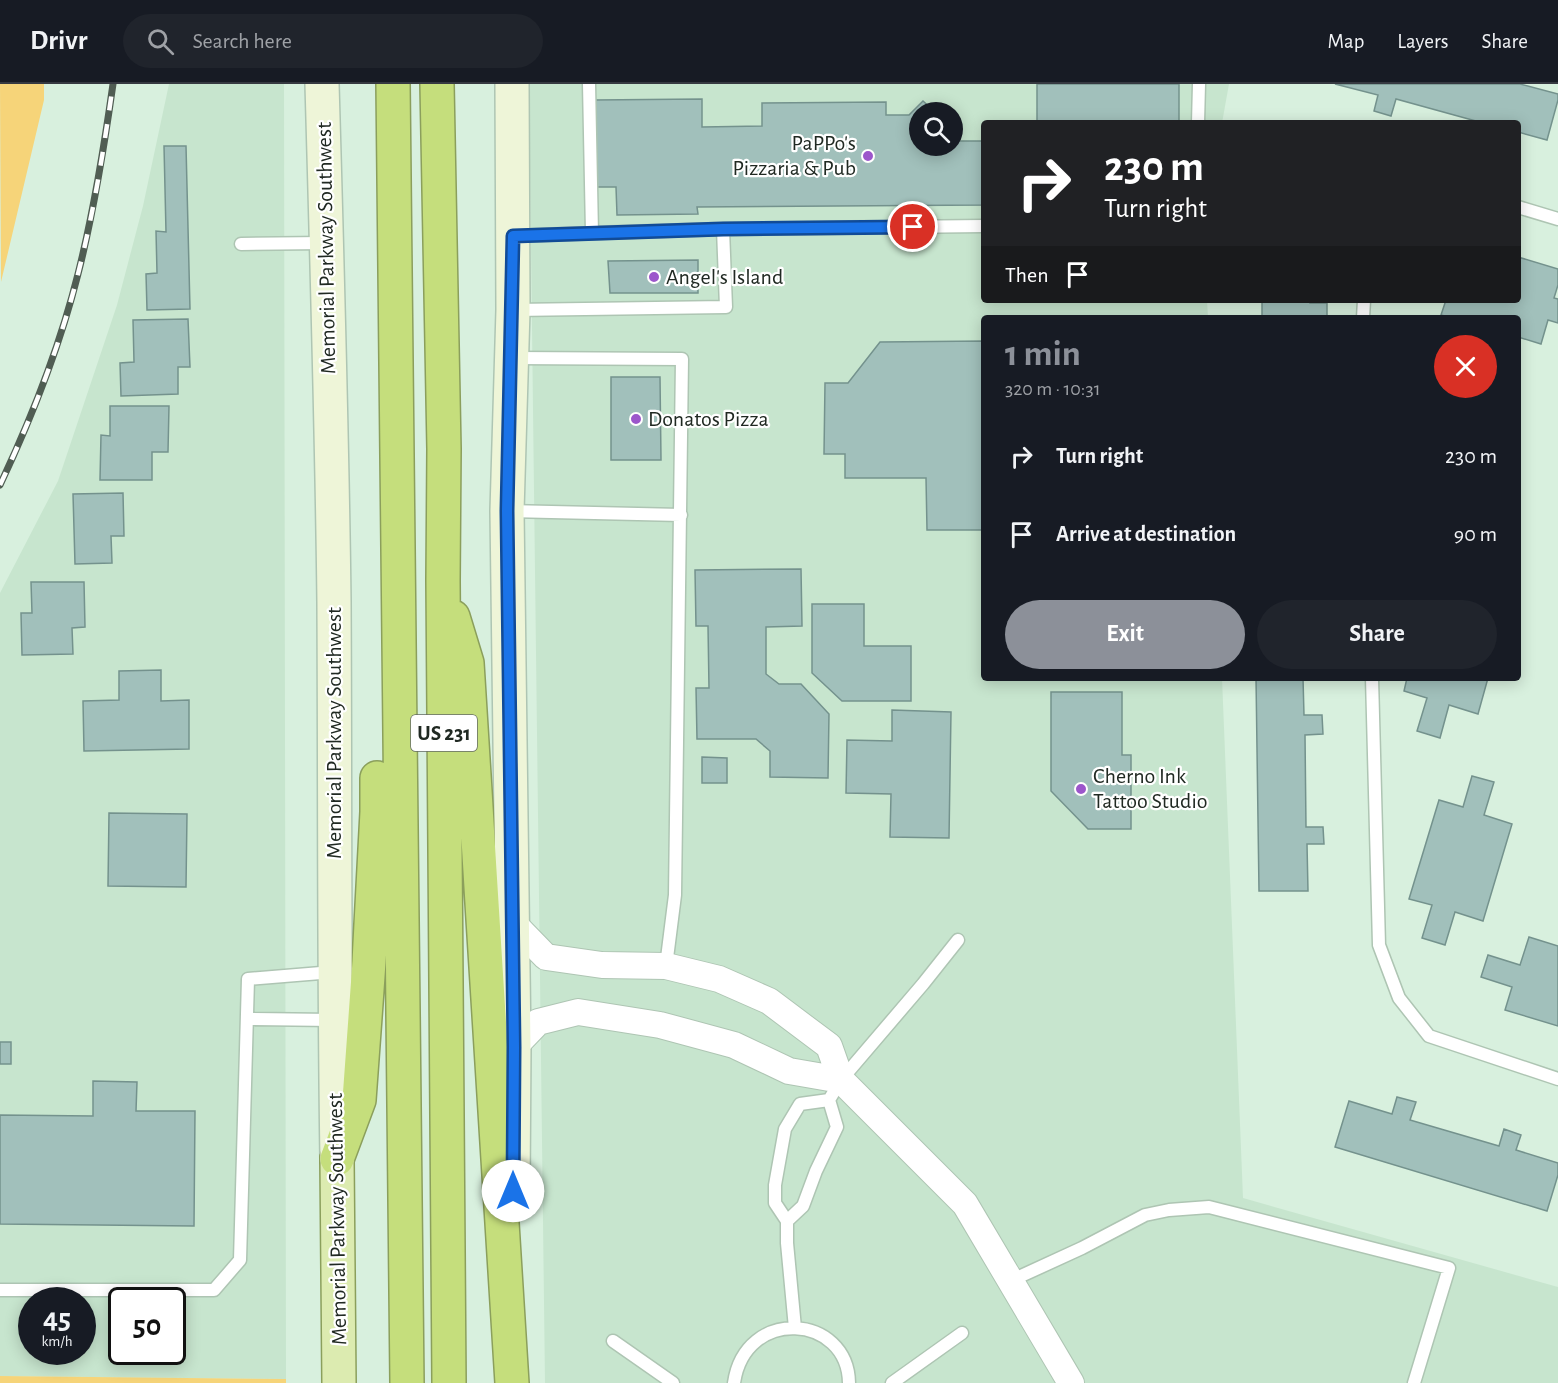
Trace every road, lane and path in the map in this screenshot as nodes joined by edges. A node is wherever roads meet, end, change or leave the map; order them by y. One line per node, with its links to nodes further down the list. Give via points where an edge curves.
1 (322, 84): 14 (main road, Memorial Parkway Southwest)
2 (393, 84): 21 (highway, US 231)
3 (437, 84): 20 (highway, US 231)
4 (512, 84): 13 (main road)
5 (589, 84): 12 (lane)
6 (1199, 84): 7 (lane)
7 (1198, 120)
8 (1521, 208): 9 (lane)
9 (1558, 219)
10 (981, 226): 11 (lane)
11 (723, 229): 12 (lane); 16 (lane, via 726,307)
12 (592, 233): 13 (lane)
13 (513, 236): 16 (main road)
14 (327, 243): 15 (lane); 26 (main road, Memorial Parkway Southwest, via 334,601)
15 (242, 244)
16 (513, 310): 17 (main road)
17 (511, 358): 18 (main road); 19 (lane, via 682,359)
18 (507, 511): 19 (lane); 23 (main road)
19 (681, 514): 25 (lane, via 675,895)
20 (443, 581): 41 (highway, US 231); 42 (highway, via 467,663)
21 (397, 587): 32 (highway, via 375,663 377,812 359,1100); 40 (highway, US 231)
22 (1372, 681): 30 (lane, via 1379,945 1399,998 1429,1036)
23 (511, 921): 25 (street, via 546,957 602,965); 29 (main road)
24 (958, 940): 31 (lane)
25 (666, 966): 31 (street, via 719,980 768,1002 829,1046)
26 (335, 972): 27 (lane, via 248,979); 28 (main road, Memorial Parkway Southwest)
27 (248, 1019): 28 (lane); 35 (lane, via 240,1260 214,1290)
28 (335, 1020): 32 (main road, Memorial Parkway Southwest)
29 (514, 1047): 31 (street, via 538,1022 578,1012 671,1028 734,1045); 42 (main road)
30 (1558, 1079)
31 (835, 1090): 33 (lane, via 837,1127 803,1206); 33 (lane, via 800,1104 785,1129 775,1203); 34 (street, via 965,1204)
32 (338, 1159): 39 (main road, Memorial Parkway Southwest)
33 (787, 1221): 36 (lane)
34 (1010, 1281): 47 (street); 48 (lane, via 1145,1215 1209,1207 1449,1268)
35 (0, 1290)
36 (795, 1328): 44 (lane, via 776,1329 744,1351); 45 (lane, via 814,1332 830,1342 842,1357)
37 (962, 1334): 46 (lane)
38 (614, 1341): 43 (lane)
39 (339, 1383)
40 (406, 1383)
41 (449, 1383)
42 (513, 1383)
43 (673, 1383)
44 (734, 1383)
45 (849, 1383)
46 (892, 1383)
47 (1071, 1383)
48 (1414, 1383)

